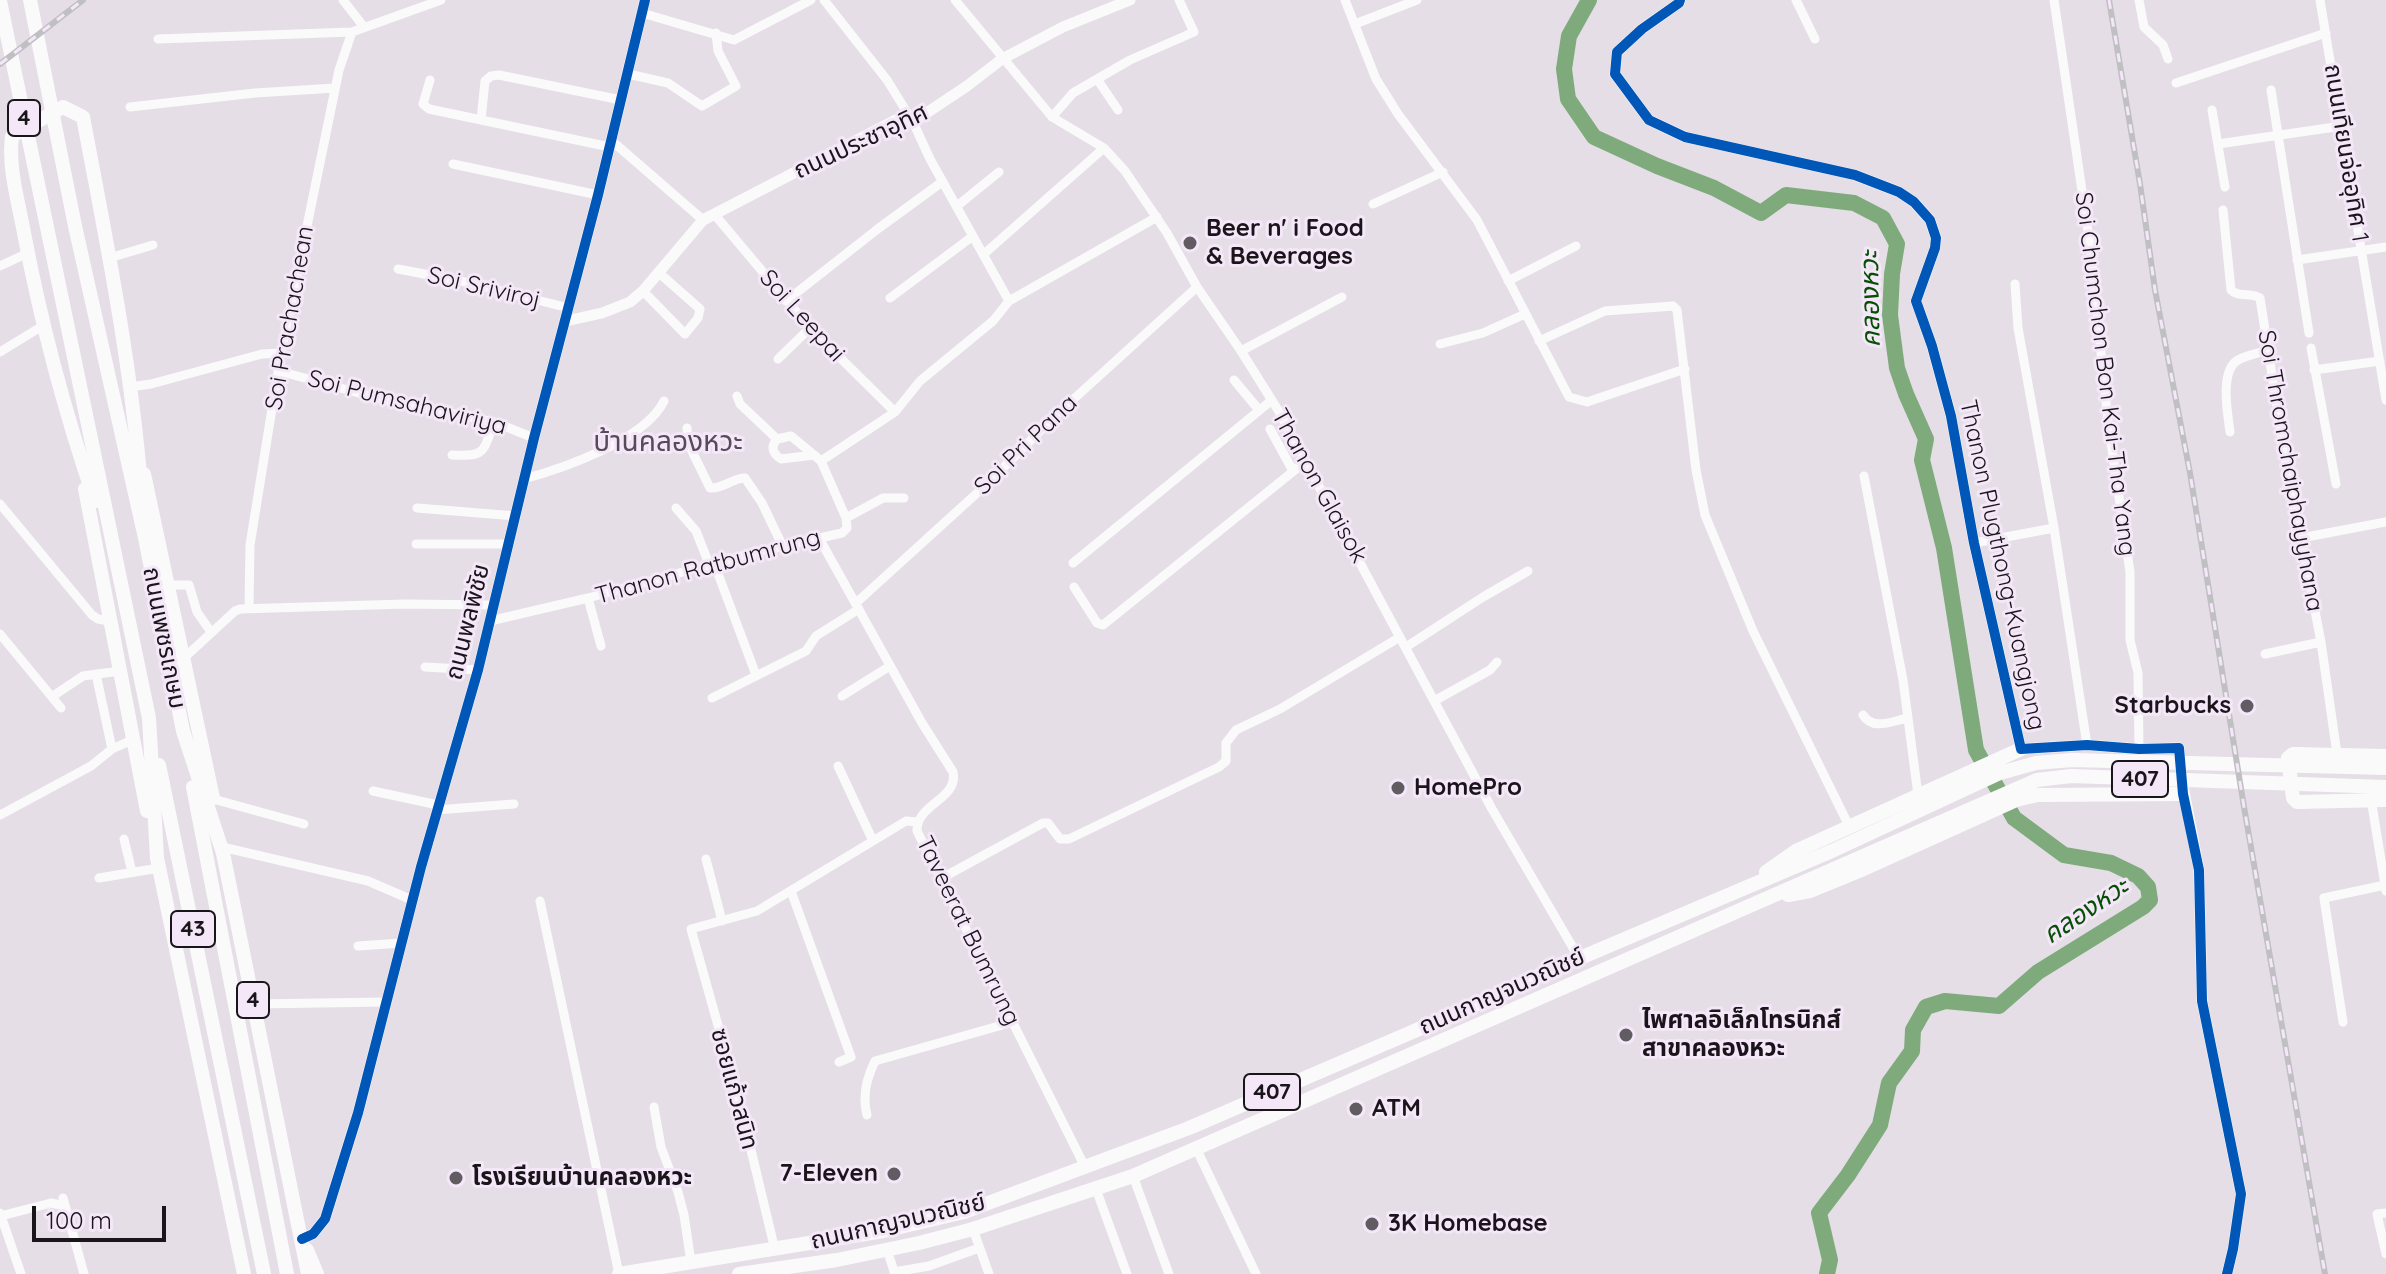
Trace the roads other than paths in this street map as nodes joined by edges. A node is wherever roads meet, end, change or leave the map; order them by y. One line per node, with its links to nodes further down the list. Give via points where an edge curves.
1 (30, 0): 128 (main road, ถนนเพชรเกษม / 4)
2 (343, 0): 21 (street)
3 (645, 0): 19 (street, ถนนพลพิชัย)
4 (811, 0): 23 (street, via 734,40)
5 (824, 0): 41 (street)
6 (955, 0): 27 (street, Thanon Glaisok)
7 (1130, 0): 18 (street, ถนนประชาอุทิศ)
8 (1179, 0): 30 (street, via 1194,32)
9 (1345, 0): 20 (street)
10 (1417, 0): 20 (street)
11 (1680, 0): 131 (street, Thanon Plugthong-Kuangjong, via 1617,52 1615,74 1649,120 1685,137 1855,175 1899,192 1930,220 1935,248 1916,301 1951,416)
12 (1796, 0): 26 (street)
13 (2054, 0): 175 (street, Soi Chumchon Bon Kai-Tha Yang, via 2130,572)
14 (2139, 0): 28 (street, via 2144,27 2163,45)
15 (2320, 0): 24 (street, ถนนเทียนจ่ออุทิศ 1)
16 (0, 1): 135 (main road, ถนนเพชรเกษม / 4)
17 (435, 1): 21 (street)
18 (1110, 3): 27 (street, ถนนประชาอุทิศ)
19 (642, 13): 23 (street); 29 (street, ถนนพลพิชัย)
20 (1355, 24): 49 (street, via 1376,79)
21 (364, 27): 22 (street)
22 (352, 32): 25 (street); 33 (street, Soi Prachachean)
23 (716, 33): 29 (street, via 718,51 736,86 702,106 668,83)
24 (2326, 33): 32 (street); 42 (street, ถนนเทียนจ่ออุทิศ 1)
25 (158, 39)
26 (1815, 39)
27 (1002, 59): 39 (street, Thanon Glaisok); 41 (street, ถนนประชาอุทิศ)
28 (2168, 59)
29 (628, 74): 35 (street, ถนนพลพิชัย)
30 (1097, 79): 37 (street); 39 (street, via 1073,93)
31 (430, 80): 40 (street, via 425,107)
32 (2176, 83)
33 (335, 88): 36 (street); 91 (street, Soi Prachachean)
34 (2271, 90): 43 (street)
35 (621, 100): 40 (street, via 491,76 485,81); 44 (street, ถนนพลพิชัย)
36 (130, 107)
37 (1118, 110)
38 (2212, 110): 45 (street)
39 (1052, 117): 46 (street, Thanon Glaisok)
40 (481, 120): 44 (street)
41 (913, 122): 50 (street); 56 (street, ถนนประชาอุทิศ, via 896,120)
42 (2342, 126): 43 (street); 63 (street, ถนนเทียนจ่ออุทิศ 1)
43 (2278, 136): 45 (street); 67 (street)
44 (611, 144): 52 (street, ถนนพลพิชัย); 58 (street)
45 (2218, 144): 51 (street)
46 (1104, 148): 57 (street, Thanon Glaisok); 65 (street)
47 (453, 164): 52 (street)
48 (999, 172): 54 (street)
49 (1443, 172): 53 (street); 71 (street, via 1477,220)
50 (942, 182): 54 (street); 77 (street)
51 (2225, 187)
52 (598, 195): 79 (street, ถนนพลพิชัย)
53 (1373, 204)
54 (957, 206): 59 (street)
55 (2223, 210): 88 (street, Soi Thromchaiphayyhana, via 2230,287 2235,294 2259,297)
56 (715, 215): 58 (street, ถนนประชาอุทิศ); 77 (street, Soi Leepai)
57 (1157, 217): 73 (street, Thanon Glaisok); 78 (street)
58 (703, 220): 70 (street, ถนนประชาอุทิศ)
59 (973, 236): 65 (street); 76 (street)
60 (153, 245): 66 (street)
61 (1576, 246): 71 (street)
62 (2386, 247): 63 (street)
63 (2362, 250): 67 (street); 93 (street, ถนนเทียนจ่ออุทิศ 1)
64 (28, 253): 66 (main road, via 9,158 12,136 63,107 83,117); 68 (street); 82 (main road)
65 (984, 254): 78 (street)
66 (109, 258): 98 (main road)
67 (2297, 260): 84 (street)
68 (0, 266)
69 (398, 269): 79 (street, Soi Sriviroj)
70 (658, 272): 74 (street, ถนนประชาอุทิศ); 74 (street, via 700,309 685,334)
71 (1508, 281): 80 (street)
72 (2015, 284): 127 (street)
73 (1197, 287): 89 (street, Thanon Glaisok); 143 (street, Soi Pri Pana)
74 (643, 291): 81 (street, ถนนประชาอุทิศ, via 602,313)
75 (1342, 297): 89 (street)
76 (890, 298)
77 (786, 301): 83 (street, Soi Leepai)
78 (1009, 301): 104 (street, via 993,321 920,381)
79 (569, 308): 81 (street, ถนนพลพิชัย)
80 (1525, 314): 85 (street); 86 (street)
81 (566, 321): 109 (street, ถนนพลพิชัย)
82 (44, 325): 90 (street); 112 (main road)
83 (810, 328): 92 (street); 104 (street, Soi Leepai)
84 (2309, 333)
85 (1539, 341): 94 (street, via 1576,401 1587,402); 94 (street, via 1605,311 1673,306)
86 (1440, 344)
87 (2311, 348): 95 (street)
88 (2269, 350): 108 (street, via 2233,365 2225,394); 130 (street, Soi Thromchaiphayyhana)
89 (1241, 351): 100 (street, Thanon Glaisok)
90 (0, 352)
91 (281, 353): 96 (street, Soi Prachachean); 98 (street)
92 (778, 359)
93 (2380, 361): 95 (street); 101 (street, ถนนเทียนจ่ออุทิศ 1)
94 (1685, 369): 191 (street, via 1705,515 1753,631)
95 (2314, 370): 119 (street)
96 (279, 371): 105 (street, Soi Pumsahaviriya); 144 (street, Soi Prachachean, via 250,545)
97 (1234, 380): 103 (street)
98 (130, 387): 111 (main road)
99 (737, 396): 110 (street)
100 (1272, 400): 103 (street); 115 (street, Thanon Glaisok)
101 (2386, 400)
102 (664, 401): 118 (street, via 650,420 583,460)
103 (1259, 410): 136 (street)
104 (895, 412): 114 (street)
105 (494, 422): 109 (street, Soi Pumsahaviriya); 113 (street, via 479,454)
106 (687, 428): 134 (street, via 688,443 710,488 745,478)
107 (1270, 429): 116 (street)
108 (2230, 432)
109 (534, 438): 118 (street, ถนนพลพิชัย)
110 (777, 439): 114 (street, via 791,436); 114 (street, via 773,451 781,459)
111 (137, 442): 128 (main road); 139 (main road)
112 (77, 447): 135 (main road); 145 (main road)
113 (452, 455)
114 (818, 458): 125 (street, Thanon Ratbumrung)
115 (1306, 461): 116 (street); 149 (street, Thanon Glaisok)
116 (1293, 471): 140 (street, via 1103,625)
117 (1864, 476): 169 (street)
118 (524, 479): 124 (street, ถนนพลพิชัย)
119 (2336, 484)
120 (904, 498): 125 (street, via 883,498)
121 (0, 504): 145 (street, via 92,615)
122 (417, 508): 124 (street)
123 (676, 508): 137 (street, via 696,531)
124 (516, 516): 133 (street, ถนนพลพิชัย)
125 (846, 518): 129 (street, Thanon Ratbumrung, via 842,533)
126 (2386, 522): 130 (street)
127 (2054, 528): 131 (street); 172 (street)
128 (145, 538): 170 (main road, ถนนเพชรเกษม / 4)
129 (819, 538): 134 (street, Thanon Ratbumrung); 143 (street, Taveerat Bumrung)
130 (2301, 538): 150 (street, Soi Thromchaiphayyhana)
131 (1974, 543): 174 (street, Thanon Plugthong-Kuangjong)
132 (416, 544): 133 (street)
133 (508, 544): 142 (street, ถนนพลพิชัย)
134 (783, 547): 137 (street, Thanon Ratbumrung)
135 (115, 562): 168 (main road, ถนนเพชรเกษม / 4)
136 (1073, 563)
137 (711, 564): 141 (street, Thanon Ratbumrung); 161 (street)
138 (1528, 571): 152 (street)
139 (168, 585): 147 (street, via 189,585 197,612); 154 (main road)
140 (1074, 587)
141 (588, 598): 146 (street, Thanon Ratbumrung); 151 (street)
142 (494, 605): 144 (street); 146 (street, ถนนพลพิชัย)
143 (858, 606): 156 (street, Taveerat Bumrung); 161 (street, Soi Pri Pana, via 816,636 806,651)
144 (249, 608): 147 (street, via 235,611)
145 (109, 621): 159 (main road)
146 (490, 621): 158 (street, ถนนพลพิชัย)
147 (211, 632): 154 (street)
148 (0, 634): 162 (street)
149 (1400, 637): 152 (street, Thanon Glaisok); 199 (street, via 1236,730 1219,767 1069,839 1060,839 1043,823)
150 (2321, 642): 153 (street); 176 (street, Soi Thromchaiphayyhana)
151 (601, 646)
152 (1406, 647): 165 (street, Thanon Glaisok)
153 (2265, 654)
154 (184, 658): 184 (main road)
155 (1497, 662): 165 (street)
156 (890, 666): 163 (street); 189 (street, Taveerat Bumrung, via 955,780)
157 (425, 667): 158 (street)
158 (478, 670): 187 (street, ถนนพลพิชัย)
159 (120, 671): 160 (street); 171 (main road)
160 (96, 674): 162 (street, via 83,676); 173 (street)
161 (756, 675): 164 (street, Soi Pri Pana)
162 (53, 696): 166 (street)
163 (842, 696)
164 (712, 698)
165 (1434, 701): 210 (street, Thanon Glaisok)
166 (61, 708)
167 (1863, 715): 169 (street, via 1875,725)
168 (149, 718): 196 (main road, ถนนเพชรเกษม / 4); 238 (main road, 43)
169 (1908, 718): 183 (street)
170 (183, 731): 194 (main road, ถนนเพชรเกษม / 4); 239 (main road, 43)
171 (132, 740): 173 (street); 196 (main road)
172 (2087, 745): 174 (street, Thanon Plugthong-Kuangjong); 175 (street, Thanon Plugthong-Kuangjong)
173 (112, 749): 188 (street)
174 (2021, 749): 183 (main road)
175 (2139, 749): 182 (street, Thanon Plugthong-Kuangjong, via 2179,748)
176 (2337, 754): 177 (main road); 185 (main road, via 2289,756 2294,801)
177 (2386, 756)
178 (838, 766): 193 (street)
179 (2386, 768): 201 (main road, ถนนกาญจนวณิชย์ / 407, via 2036,763 2000,773)
180 (2386, 787): 206 (main road, ถนนกาญจนวณิชย์ / 407, via 2071,776 2037,780)
181 (373, 791): 187 (street)
182 (2183, 794): 206 (main road, via 2038,795 2016,800 1810,891); 249 (street, Thanon Plugthong-Kuangjong, via 2199,870 2202,1001 2241,1194)
183 (1918, 795): 191 (main road)
184 (213, 799): 190 (street); 194 (main road)
185 (2378, 800): 200 (street)
186 (514, 804): 187 (street)
187 (437, 808): 204 (street, ถนนพลพิชัย)
188 (0, 815)
189 (917, 822): 193 (street, via 906,821); 199 (street, Taveerat Bumrung)
190 (304, 824)
191 (1849, 826): 201 (main road, via 1796,851)
192 (124, 839): 197 (street)
193 (873, 841): 202 (street)
194 (222, 850): 204 (street, via 368,881); 212 (main road, ถนนเพชรเกษม / 4)
195 (706, 859): 207 (street)
196 (158, 863): 197 (street); 237 (main road, ถนนเพชรเกษม / 4)
197 (132, 872): 198 (street)
198 (99, 878)
199 (940, 879): 213 (street, Taveerat Bumrung)
200 (2385, 885): 203 (street); 214 (street, via 2324,898)
201 (1747, 886): 210 (main road, ถนนกาญจนวณิชย์ / 407)
202 (791, 891): 207 (street, via 757,911); 215 (street, via 851,1057)
203 (2386, 891)
204 (412, 900): 208 (street, ถนนพลพิชัย)
205 (540, 901): 243 (street)
206 (1755, 902): 218 (main road, ถนนกาญจนวณิชย์ / 407)
207 (722, 921): 229 (street, ซอยแก้วสนิท, via 691,929)
208 (401, 943): 209 (street); 211 (street, ถนนพลพิชัย)
209 (358, 946)
210 (1579, 958): 219 (main road, ถนนกาญจนวณิชย์ / 407, via 1189,1128)
211 (386, 1002): 212 (street); 226 (street, ถนนพลพิชัย, via 325,1219)
212 (254, 1004): 226 (main road, ถนนเพชรเกษม / 4)
213 (1013, 1022): 217 (street, via 875,1061 863,1100); 219 (street, Taveerat Bumrung)
214 (2343, 1022)
215 (839, 1062)
216 (654, 1107): 233 (street)
217 (867, 1115)
218 (1196, 1148): 220 (main road, ถนนกาญจนวณิชย์ / 407); 248 (street)
219 (1085, 1167): 224 (main road, ถนนกาญจนวณิชย์ / 407, via 964,1212)
220 (1133, 1176): 221 (main road, ถนนกาญจนวณิชย์ / 407); 247 (street)
221 (1096, 1189): 225 (main road, ถนนกาญจนวณิชย์ / 407); 246 (street)
222 (2386, 1213): 231 (street, via 2377,1214)
223 (0, 1214): 235 (street); 236 (street, via 64,1202)
224 (915, 1223): 227 (main road); 229 (main road, ถนนกาญจนวณิชย์ / 407)
225 (973, 1229): 227 (main road, ถนนกาญจนวณิชย์ / 407); 228 (street)
226 (302, 1239): 232 (main road, ถนนเพชรเกษม / 4); 242 (main road)
227 (919, 1243): 230 (main road, ถนนกาญจนวณิชย์ / 407)
228 (979, 1248): 234 (street); 245 (street)
229 (775, 1250): 233 (main road, ถนนกาญจนวณิชย์ / 407)
230 (887, 1250): 234 (street); 244 (main road, ถนนกาญจนวณิชย์ / 407)
231 (2386, 1254)
232 (305, 1258): 240 (main road); 241 (main road, ถนนเพชรเกษม / 4)
233 (691, 1262): 243 (main road, ถนนกาญจนวณิชย์ / 407)
234 (895, 1273)
235 (21, 1274)
236 (84, 1274)
237 (242, 1274)
238 (264, 1274)
239 (287, 1274)
240 (294, 1274)
241 (308, 1274)
242 (317, 1274)
243 (619, 1274)
244 (739, 1274)
245 (989, 1274)
246 (1127, 1274)
247 (1169, 1274)
248 (1256, 1274)
249 (2227, 1274)

